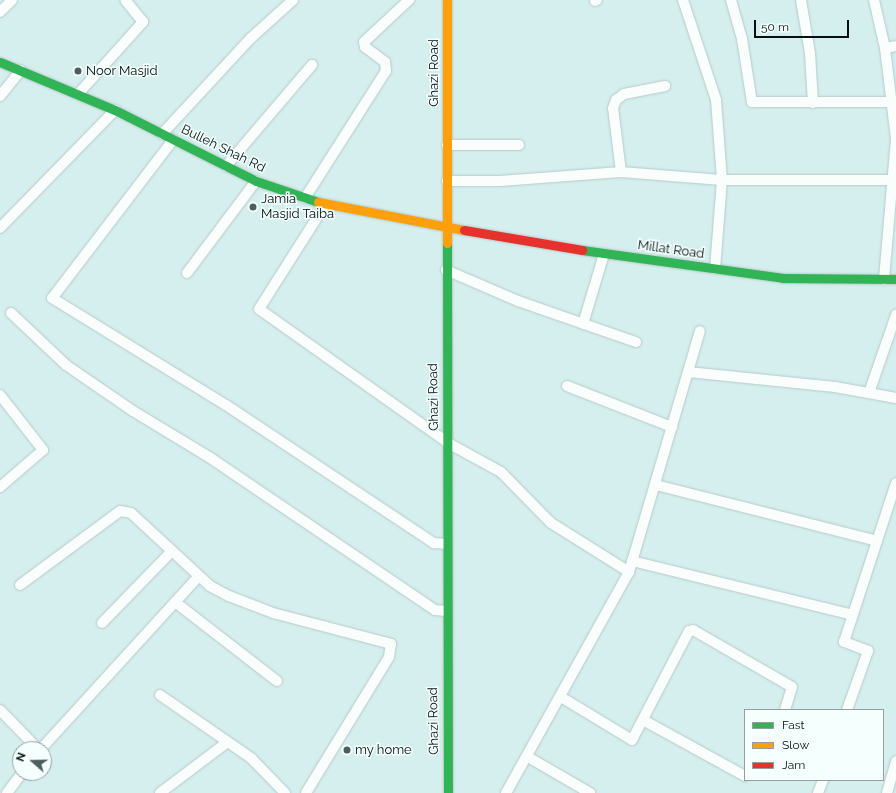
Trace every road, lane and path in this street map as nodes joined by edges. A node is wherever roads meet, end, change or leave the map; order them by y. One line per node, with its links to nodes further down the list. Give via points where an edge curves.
1 (12, 0): 10 (street)
2 (125, 0): 17 (street, via 143,22)
3 (293, 0): 22 (street, via 251,38)
4 (409, 0): 32 (street, via 364,42 365,47 385,62 386,71)
5 (446, 0): 25 (street, Ghazi Road)
6 (683, 0): 29 (street, via 716,100)
7 (731, 0): 20 (street, via 742,39 752,102)
8 (801, 0): 20 (street, via 810,53)
9 (874, 0): 12 (street)
10 (0, 12)
11 (896, 46): 12 (street)
12 (885, 48): 19 (street)
13 (0, 62): 15 (street, Bulleh Shah Rd)
14 (312, 65): 26 (street)
15 (21, 70): 17 (street, Bulleh Shah Rd); 18 (street)
16 (665, 86): 27 (street, via 624,94 616,100 613,108)
17 (79, 93): 21 (street, Bulleh Shah Rd)
18 (0, 96)
19 (893, 102): 20 (street); 30 (street, via 896,139)
20 (813, 103)
21 (115, 110): 22 (street, Bulleh Shah Rd); 35 (street)
22 (162, 134): 23 (street, Bulleh Shah Rd)
23 (174, 140): 26 (street, Bulleh Shah Rd); 58 (street, via 52,298 226,405 434,543)
24 (519, 144): 25 (street)
25 (447, 145): 31 (street, Ghazi Road)
26 (226, 166): 28 (street, Bulleh Shah Rd)
27 (621, 172): 29 (street); 31 (street, via 500,181)
28 (256, 180): 32 (street, Bulleh Shah Rd); 39 (street)
29 (722, 180): 30 (street); 37 (street)
30 (895, 180): 40 (street)
31 (447, 181): 34 (street, Ghazi Road)
32 (305, 198): 33 (street, Bulleh Shah Rd)
33 (325, 205): 34 (street, Bulleh Shah Rd); 53 (street, via 260,309)
34 (445, 226): 36 (street, Millat Road); 38 (street, Ghazi Road)
35 (0, 228)
36 (604, 254): 37 (street, Millat Road); 44 (street)
37 (715, 269): 40 (street, Millat Road, via 783,278)
38 (446, 270): 44 (street, via 518,301); 53 (street, Ghazi Road)
39 (187, 273)
40 (884, 278): 41 (street, Millat Road)
41 (896, 279)
42 (11, 313): 65 (street, via 66,365 127,407 208,457 435,610)
43 (896, 315): 49 (street)
44 (583, 324): 46 (street)
45 (700, 331): 47 (street)
46 (636, 342)
47 (688, 372): 49 (street); 52 (street)
48 (567, 386): 52 (street)
49 (869, 393): 51 (street)
50 (0, 395): 56 (street, via 43,450)
51 (896, 398)
52 (672, 427): 55 (street)
53 (448, 443): 58 (street, Ghazi Road); 61 (street, via 501,472 551,522)
54 (896, 483): 57 (street)
55 (656, 485): 57 (street); 60 (street)
56 (0, 487)
57 (876, 542): 66 (street)
58 (447, 544): 65 (street, Ghazi Road)
59 (172, 552): 62 (street); 63 (street, via 131,513 120,511); 67 (street)
60 (632, 561): 61 (street); 66 (street)
61 (629, 572): 70 (street)
62 (199, 576): 64 (street); 86 (street, via 210,586 249,606 391,644 389,657)
63 (20, 585)
64 (175, 602): 68 (street); 76 (street)
65 (446, 611): 87 (street, Ghazi Road)
66 (850, 614): 72 (street, via 844,643 868,653)
67 (102, 623)
68 (277, 681)
69 (160, 695): 77 (street)
70 (561, 697): 74 (street, via 632,740); 78 (street)
71 (785, 709): 74 (street, via 792,687 693,630 688,631)
72 (847, 709)
73 (0, 710): 75 (street)
74 (643, 720): 80 (street)
75 (30, 741)
76 (49, 741)
77 (226, 743): 84 (street); 85 (street, via 251,758)
78 (528, 757): 88 (street); 89 (street)
79 (895, 768): 91 (street)
80 (744, 775)
81 (16, 781): 83 (street)
82 (823, 781): 90 (street)
83 (7, 793)
84 (160, 793)
85 (285, 793)
86 (306, 793)
87 (448, 793)
88 (506, 793)
89 (590, 793)
90 (818, 793)
91 (887, 793)

